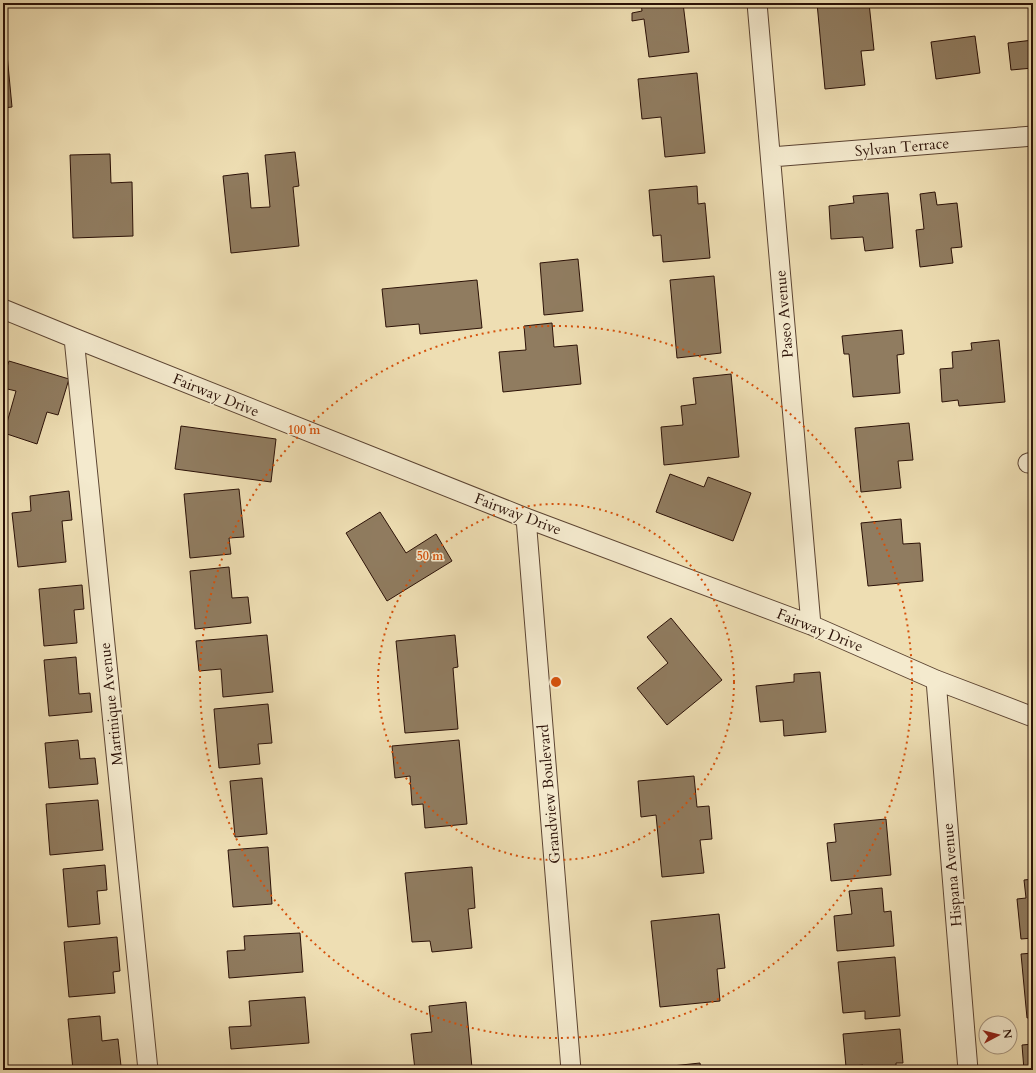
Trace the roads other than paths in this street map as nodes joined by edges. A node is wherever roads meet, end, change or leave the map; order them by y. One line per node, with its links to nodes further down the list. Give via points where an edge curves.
1 (757, 3): 3 (street, Paseo Avenue)
2 (1033, 136): 3 (street, Sylvan Terrace)
3 (771, 157): 7 (street, Paseo Avenue)
4 (3, 309): 5 (street, Fairway Drive)
5 (74, 338): 6 (street, Fairway Drive); 10 (street, Martinique Avenue)
6 (526, 518): 7 (street, Fairway Drive); 11 (street, Grandview Boulevard)
7 (811, 625): 8 (street, Fairway Drive)
8 (936, 680): 9 (street, Fairway Drive); 12 (street, Hispana Avenue)
9 (1033, 717)
10 (148, 1070)
11 (572, 1070)
12 (968, 1070)

